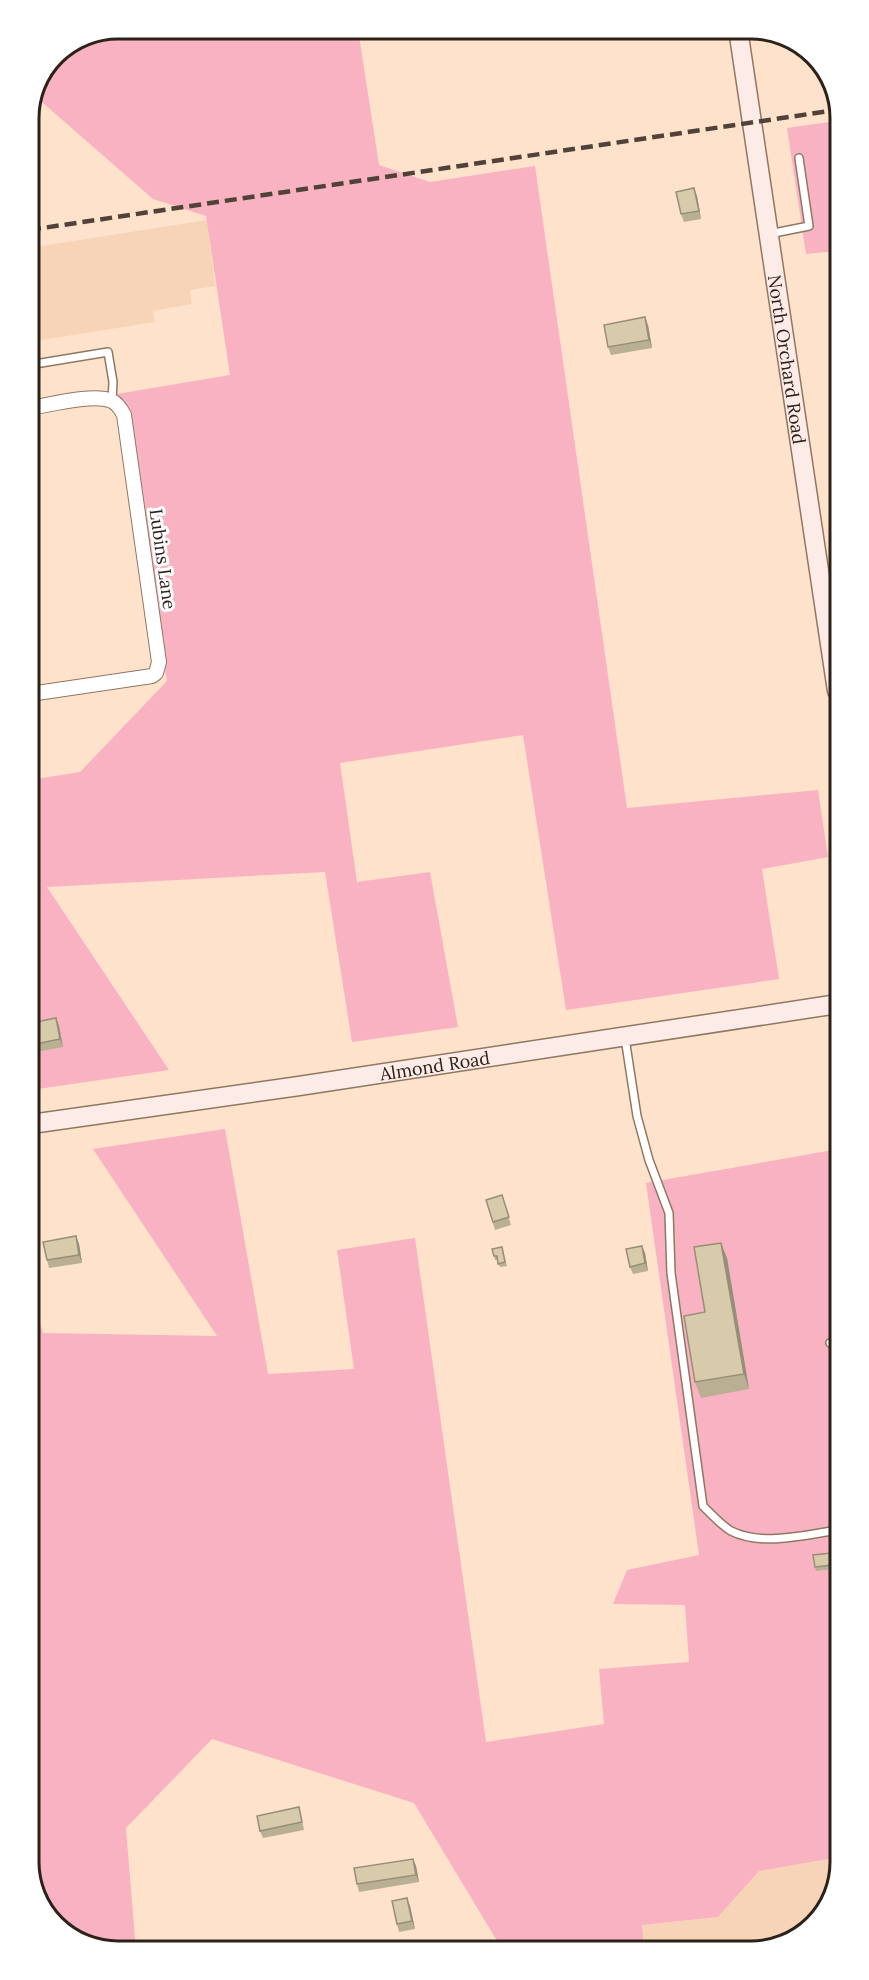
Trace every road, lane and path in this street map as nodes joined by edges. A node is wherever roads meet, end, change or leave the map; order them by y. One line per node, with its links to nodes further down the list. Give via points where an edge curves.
1 (740, 39): 3 (main road, North Orchard Road)
2 (799, 158): 3 (lane, via 809,226)
3 (769, 234): 7 (main road, North Orchard Road)
4 (39, 363): 5 (lane, via 108,352)
5 (112, 401): 6 (street, via 100,398); 8 (street, Lubins Lane, via 124,415 159,662 152,676)
6 (39, 407)
7 (830, 644)
8 (39, 693)
9 (830, 1005): 10 (main road, Almond Road)
10 (625, 1037): 11 (main road, Almond Road); 12 (lane, via 637,1116 669,1213 671,1273 703,1506 730,1530 753,1538)
11 (39, 1123)
12 (830, 1531)

